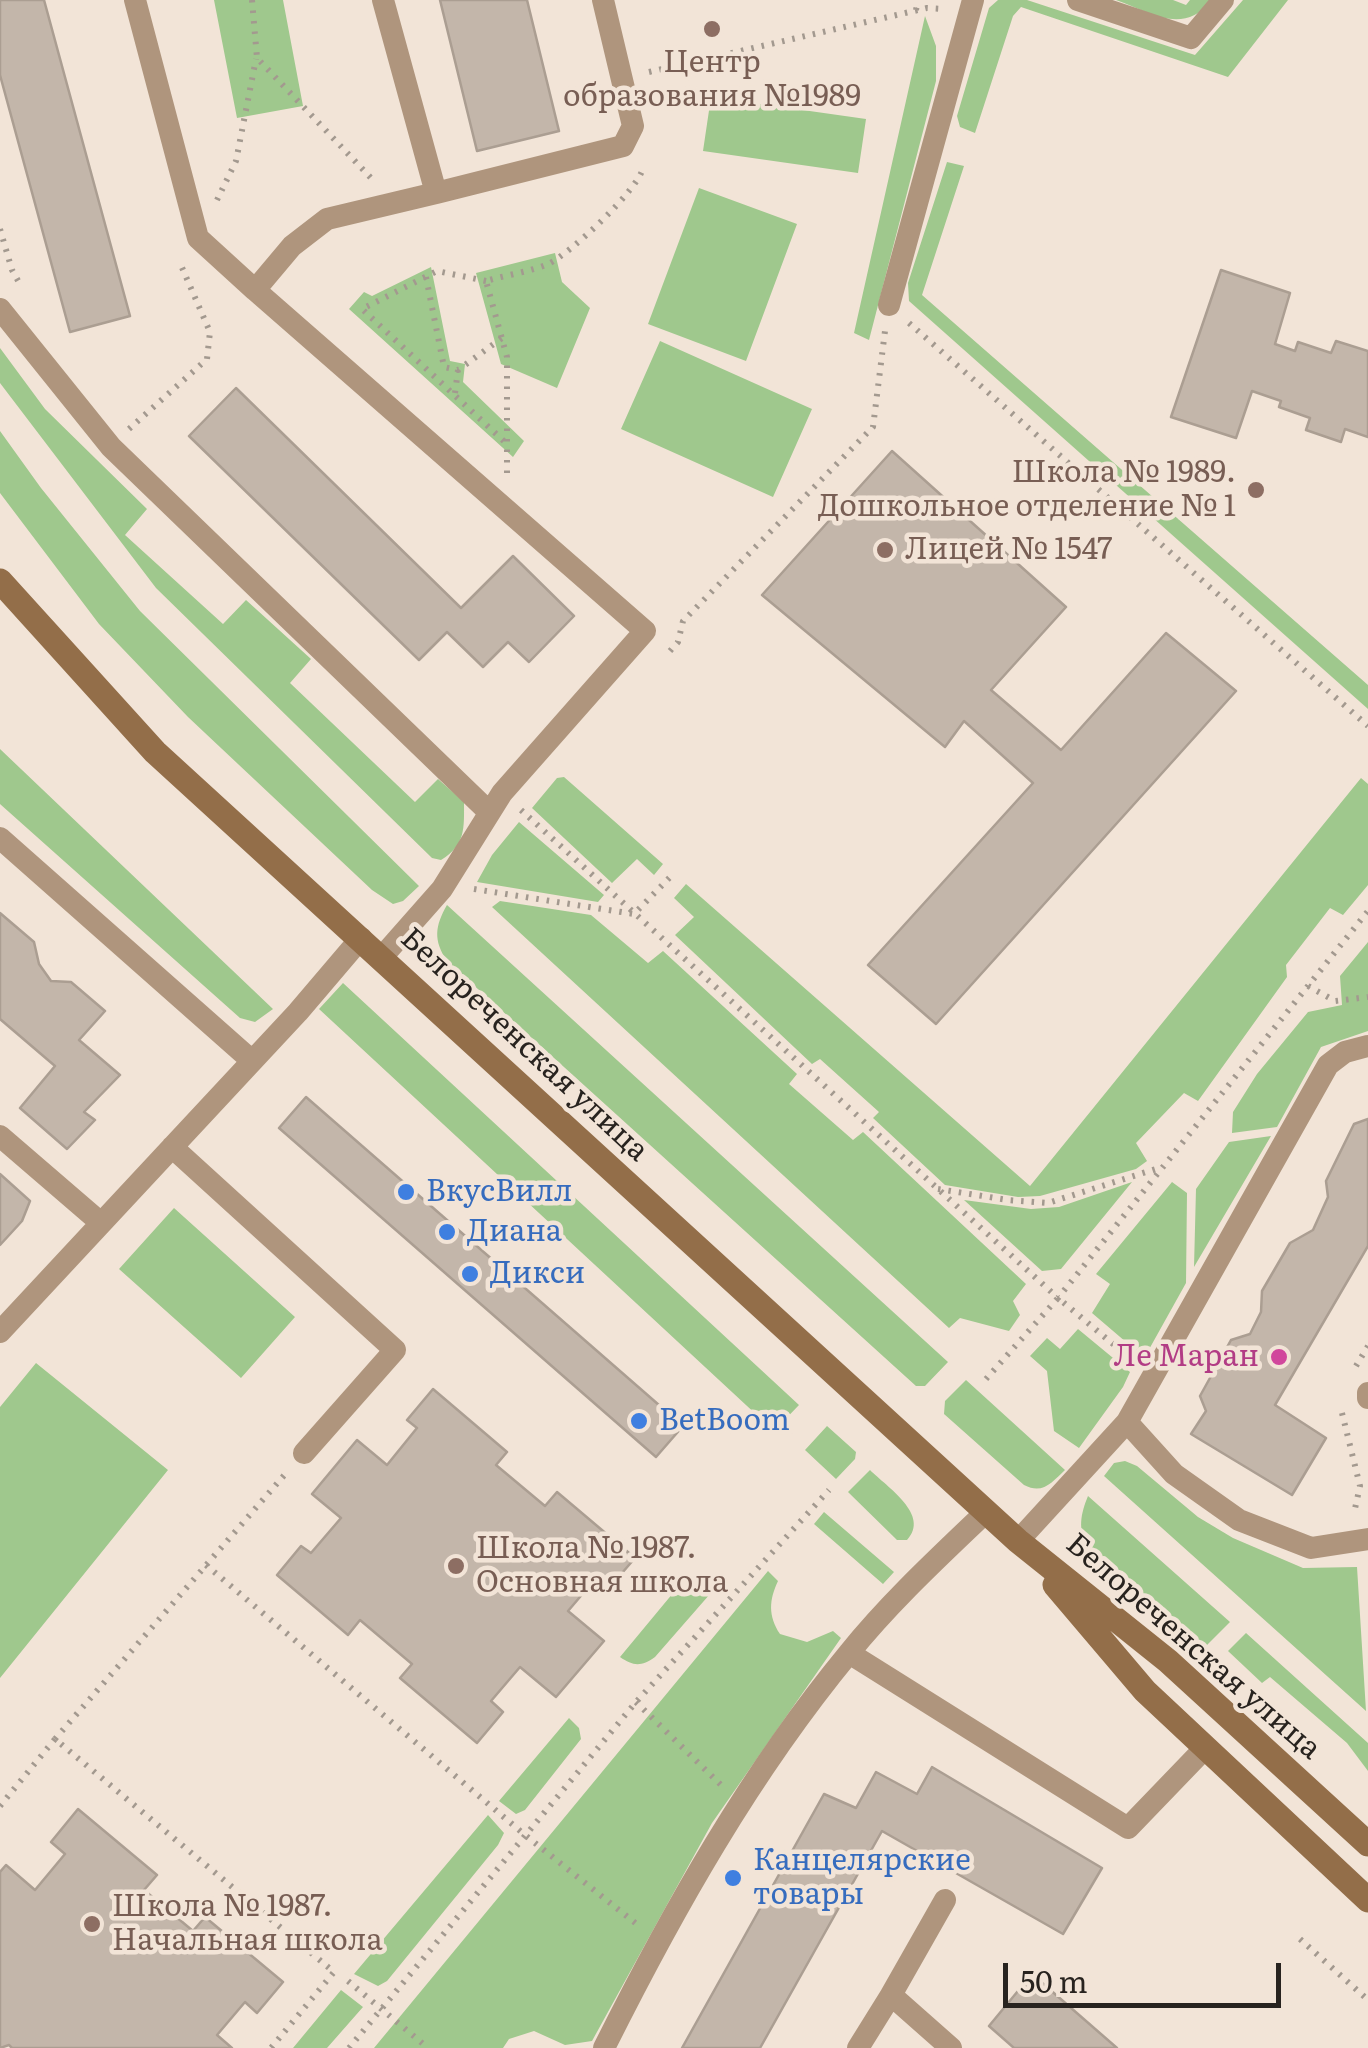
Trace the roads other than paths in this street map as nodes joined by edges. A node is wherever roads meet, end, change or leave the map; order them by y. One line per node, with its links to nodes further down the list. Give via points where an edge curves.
1 (135, 0): 8 (lane, via 198,238)
2 (384, 0): 7 (lane)
3 (604, 0): 7 (lane, via 633,126 622,146)
4 (1078, 0): 5 (lane, via 1191,38)
5 (1223, 0)
6 (972, 6): 9 (lane)
7 (436, 193): 8 (lane, via 327,219 292,246)
8 (255, 290): 12 (lane, via 645,631)
9 (889, 306)
10 (0, 310): 12 (lane, via 111,446)
11 (0, 581): 14 (main road, Белореченская улица, via 155,752)
12 (495, 802): 15 (lane, via 442,888)
13 (0, 838): 17 (lane)
14 (361, 938): 15 (main road, Белореченская улица); 17 (lane)
15 (382, 958): 24 (main road, Белореченская улица)
16 (1368, 1046): 22 (lane, via 1328,1065)
17 (251, 1060): 19 (lane)
18 (0, 1136): 20 (lane)
19 (172, 1147): 20 (lane); 23 (lane, via 395,1350)
20 (101, 1224): 21 (lane)
21 (0, 1332)
22 (1126, 1422): 25 (lane, via 1174,1474 1239,1520 1311,1548); 26 (lane)
23 (304, 1453)
24 (987, 1511): 26 (main road, Белореченская улица); 27 (lane)
25 (1367, 1536)
26 (1018, 1541): 28 (main road, Белореченская улица, via 1145,1691); 29 (main road, Белореченская улица, via 1168,1661)
27 (849, 1653): 28 (lane, via 1128,1828); 33 (lane, via 740,1803)
28 (1205, 1748): 31 (main road, Белореченская улица)
29 (1368, 1844)
30 (945, 1900): 32 (lane)
31 (1368, 1900)
32 (891, 1995): 34 (lane); 35 (lane)
33 (604, 2048)
34 (858, 2048)
35 (950, 2048)

